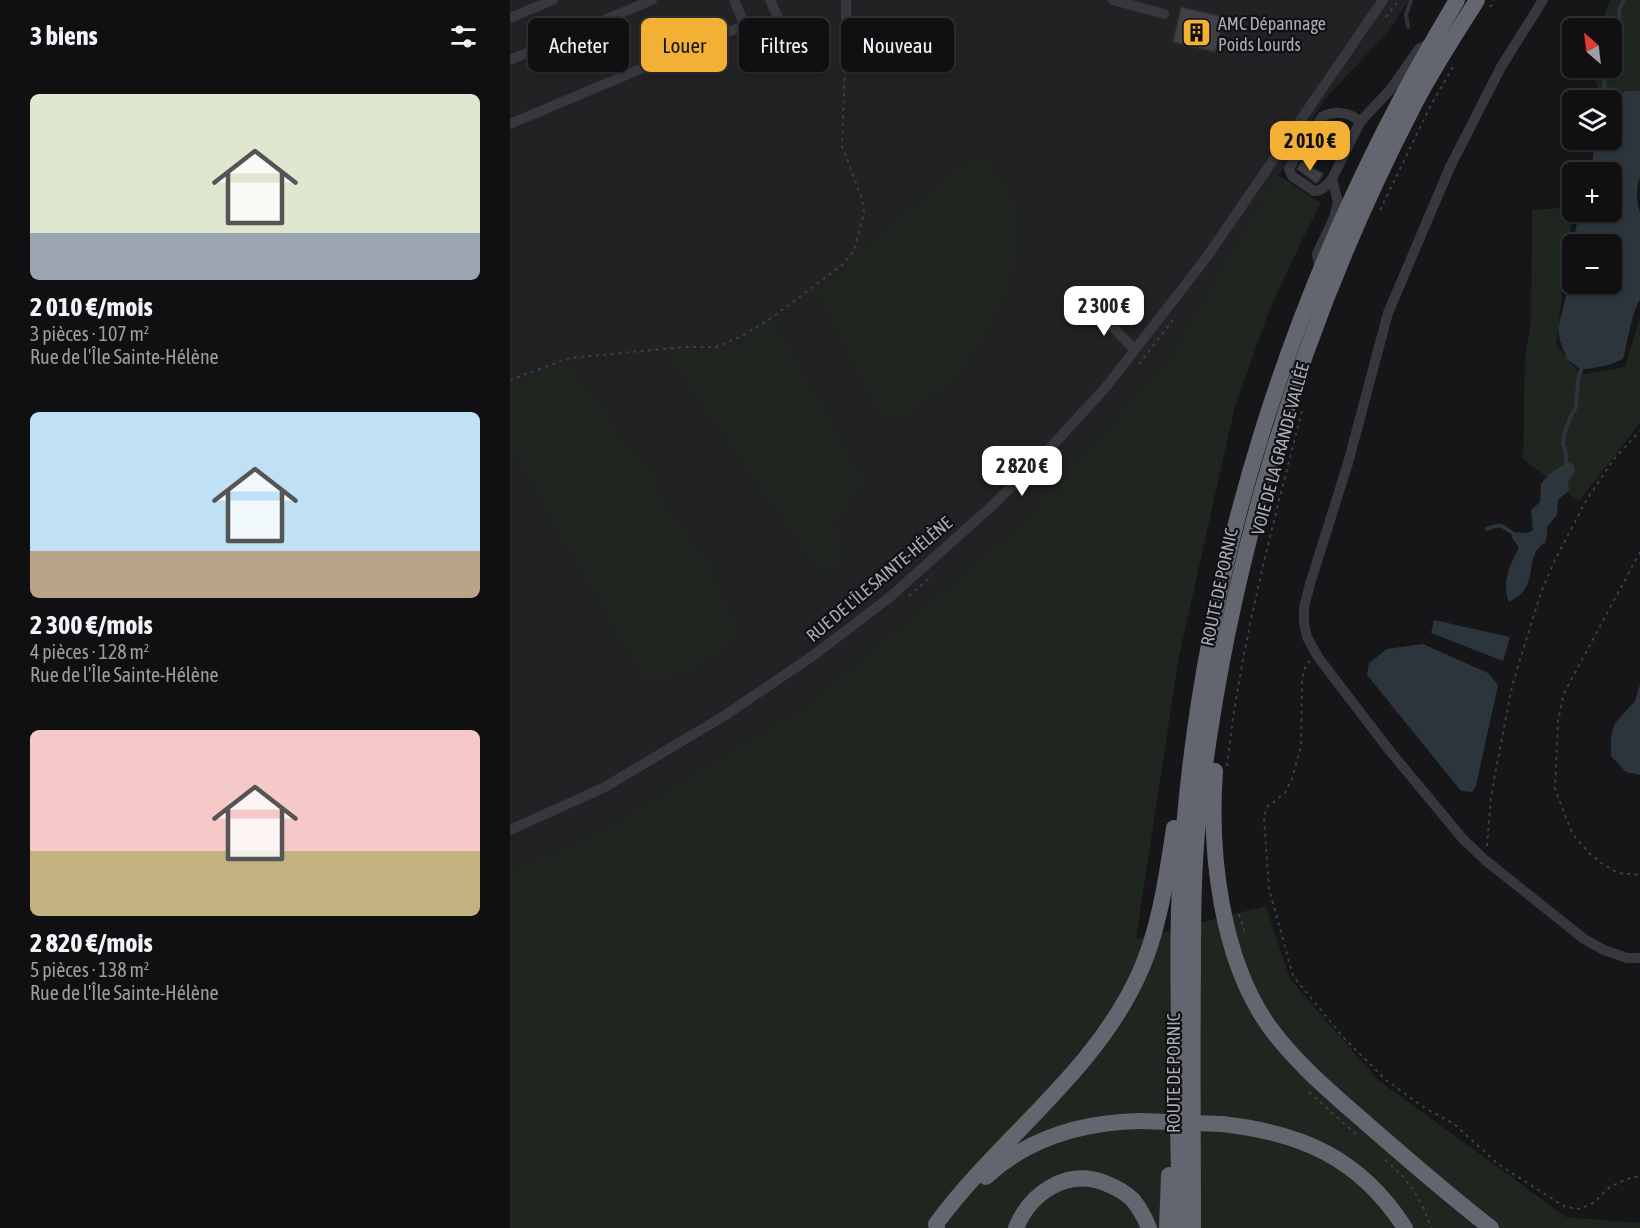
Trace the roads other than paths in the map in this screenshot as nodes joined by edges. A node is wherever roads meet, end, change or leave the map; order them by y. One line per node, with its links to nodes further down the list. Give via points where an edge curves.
1 (553, 0): 12 (street)
2 (652, 0): 18 (street)
3 (734, 0): 13 (street)
4 (770, 0): 14 (street)
5 (846, 0): 15 (street)
6 (1113, 0): 11 (street)
7 (1383, 0): 24 (street, RUE DE L'ÎLE SAINTE-HÉLÈNE, via 1206,258)
8 (1458, 0): 17 (highway, ROUTE DE PORNIC)
9 (1543, 0): 28 (street, via 1501,67 1450,167 1388,313 1348,463 1310,584 1304,622 1318,657 1463,839 1584,939 1619,956)
10 (1481, 7): 25 (highway, ROUTE DE PORNIC, via 1411,110 1305,351 1246,549)
11 (1164, 14)
12 (510, 18)
13 (742, 18)
14 (778, 18)
15 (846, 18)
16 (739, 28): 20 (street)
17 (1432, 41): 19 (street, via 1419,49 1399,79); 22 (highway, ROUTE DE PORNIC, via 1370,160)
18 (510, 60)
19 (1360, 122): 21 (street); 21 (street, via 1343,112 1322,117 1289,169 1292,176 1314,191)
20 (510, 124)
21 (1332, 179): 22 (street, via 1338,202 1317,254)
22 (1320, 271): 26 (highway, ROUTE DE PORNIC, via 1286,358 1238,513 1202,684)
23 (1093, 307): 24 (street)
24 (1135, 350): 27 (street, RUE DE L'ÎLE SAINTE-HÉLÈNE, via 1051,447 890,597 724,716 605,787)
25 (1218, 687): 36 (highway, ROUTE DE PORNIC, via 1198,824 1194,898); 38 (highway, via 1223,708 1214,785 1219,880 1230,943 1247,986 1276,1035 1329,1092)
26 (1187, 795): 29 (highway, ROUTE DE PORNIC); 30 (highway, via 1177,808 1154,929 1124,1005 1087,1058 978,1173 936,1224)
27 (510, 830)
28 (1640, 958)
29 (1177, 971): 34 (highway); 35 (highway, ROUTE DE PORNIC)
30 (937, 1228)
31 (942, 1228): 37 (highway, bridge, via 981,1182 1033,1144 1081,1127 1141,1121 1268,1130 1322,1149 1369,1185)
32 (1016, 1228): 33 (highway, via 1022,1213 1042,1192 1076,1178 1098,1180 1117,1188 1131,1198)
33 (1149, 1228)
34 (1167, 1228)
35 (1180, 1228)
36 (1193, 1228)
37 (1405, 1228)
38 (1491, 1228)

